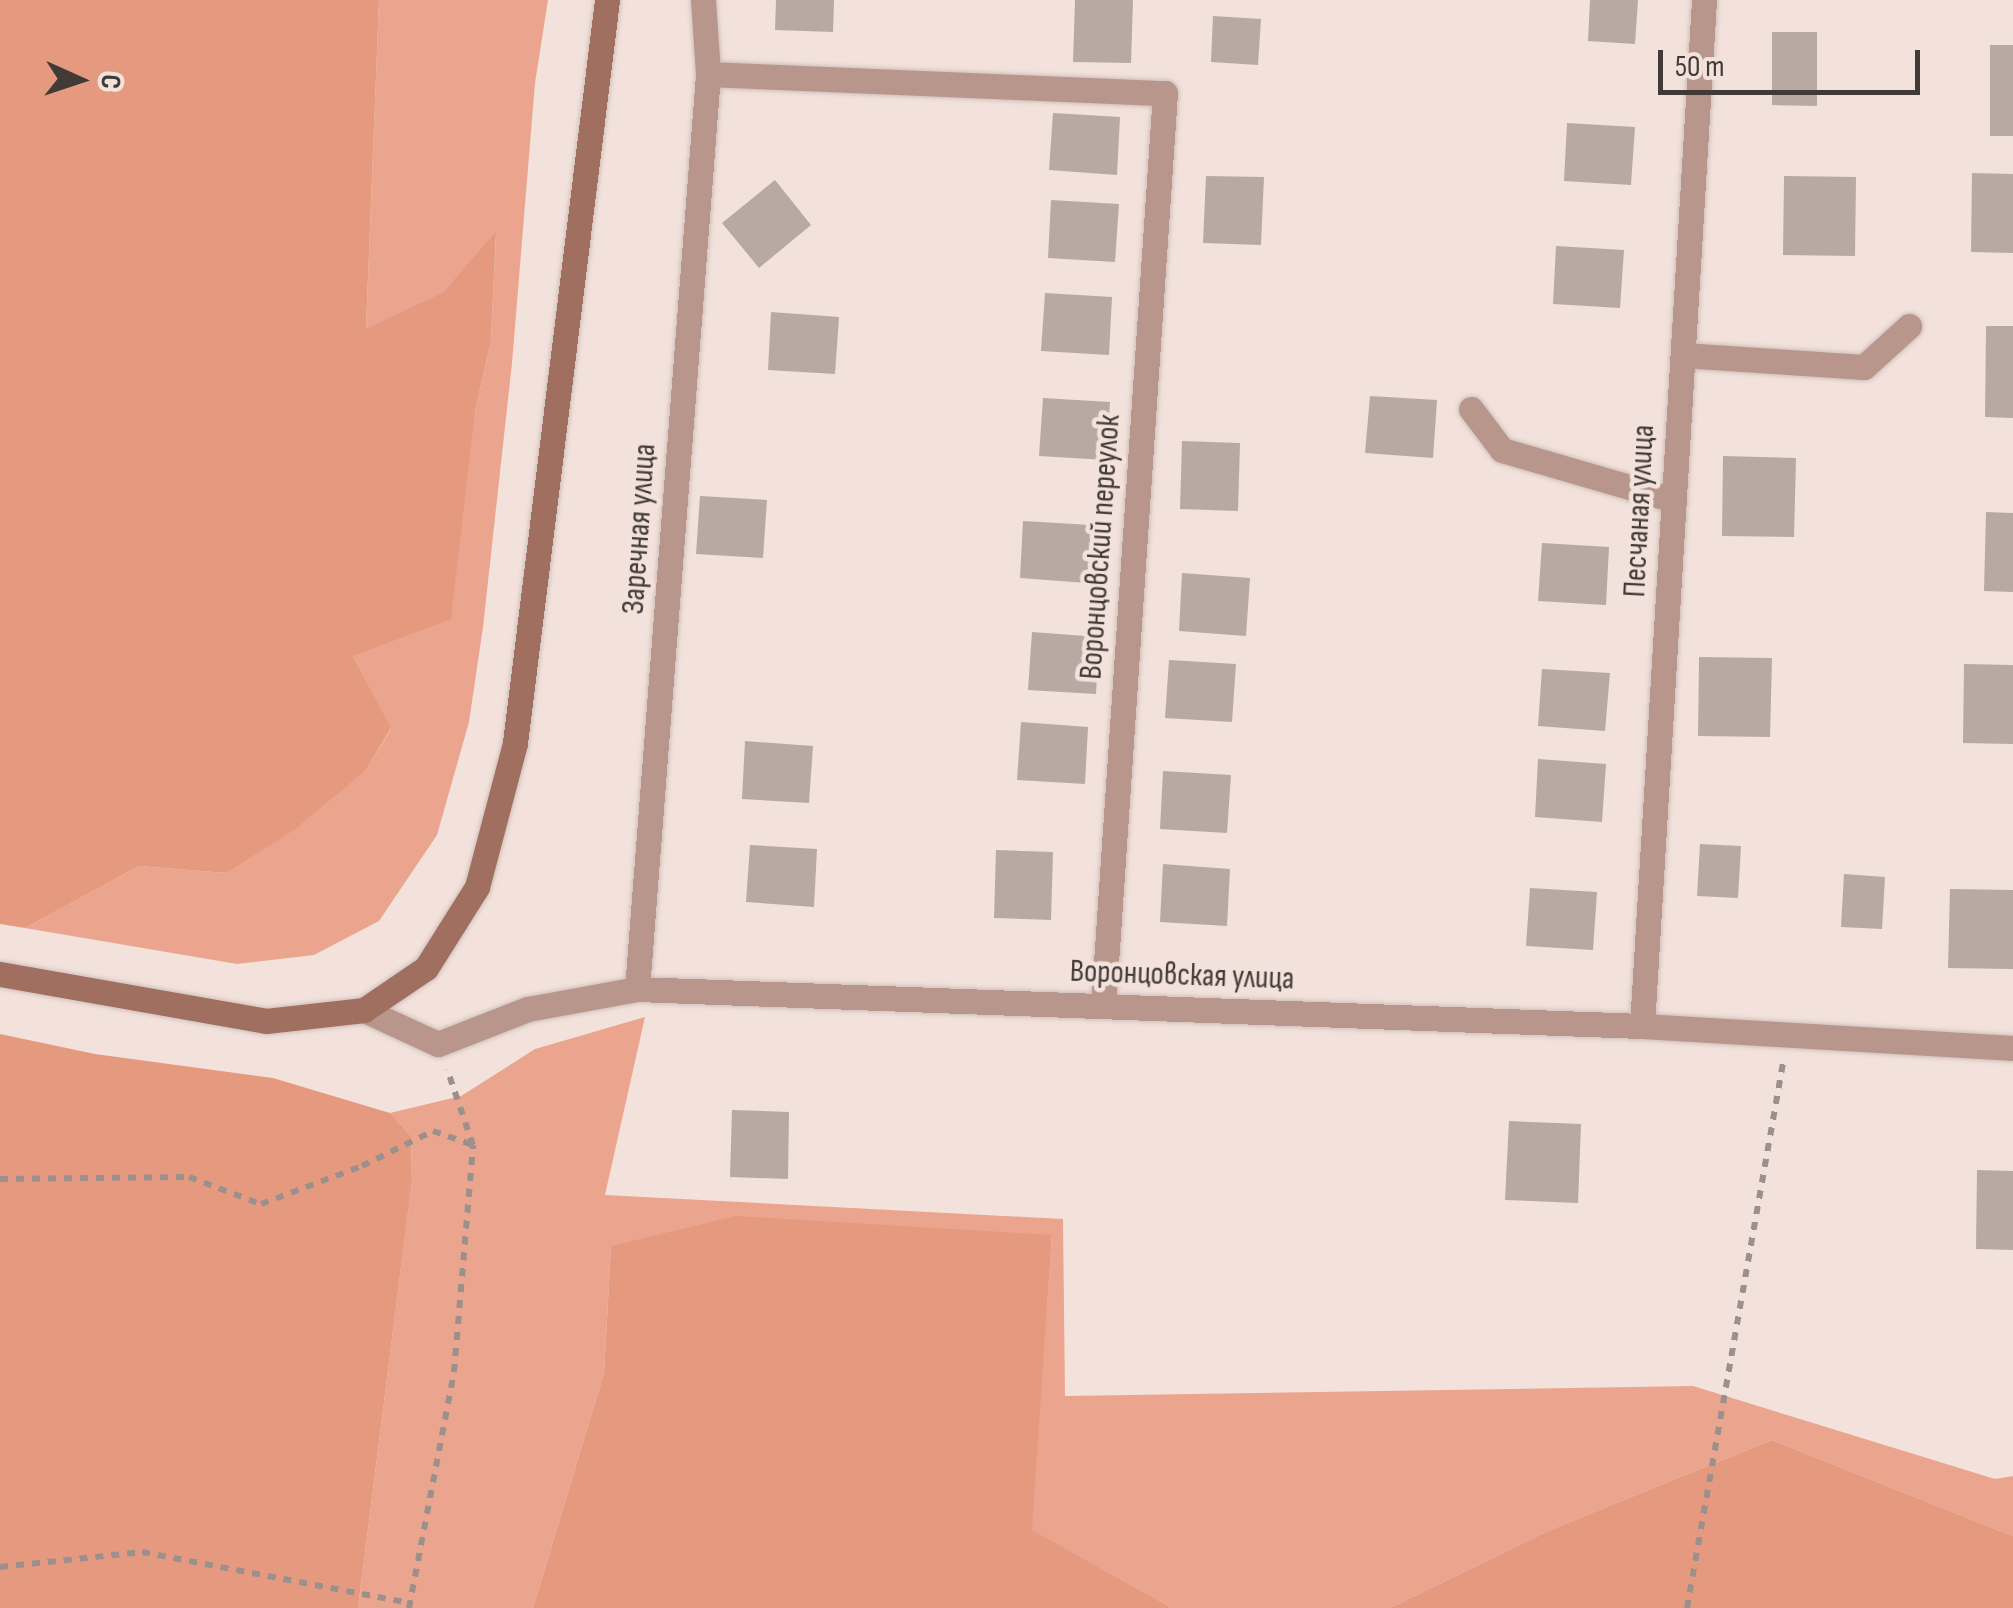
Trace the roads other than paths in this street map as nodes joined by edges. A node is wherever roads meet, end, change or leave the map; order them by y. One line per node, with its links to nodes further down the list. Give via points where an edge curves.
1 (608, 0): 12 (main road, via 516,743 478,887 426,968)
2 (703, 0): 4 (street, Заречная улица)
3 (1704, 0): 6 (street, Песчаная улица)
4 (708, 74): 10 (street, Заречная улица); 11 (street, Воронцовский переулок, via 1165,93)
5 (1909, 326): 6 (street, via 1864,367)
6 (1682, 355): 8 (street, Песчаная улица)
7 (1472, 409): 8 (street, via 1502,450)
8 (1674, 500): 13 (street, Песчаная улица)
9 (0, 974): 12 (main road, via 266,1021)
10 (638, 988): 11 (street, Воронцовская улица); 12 (street, Воронцовская улица, via 528,1008 438,1044)
11 (1103, 1006): 13 (street, Воронцовская улица)
12 (364, 1010)
13 (1642, 1026): 14 (street, Воронцовская улица)
14 (2013, 1048)

